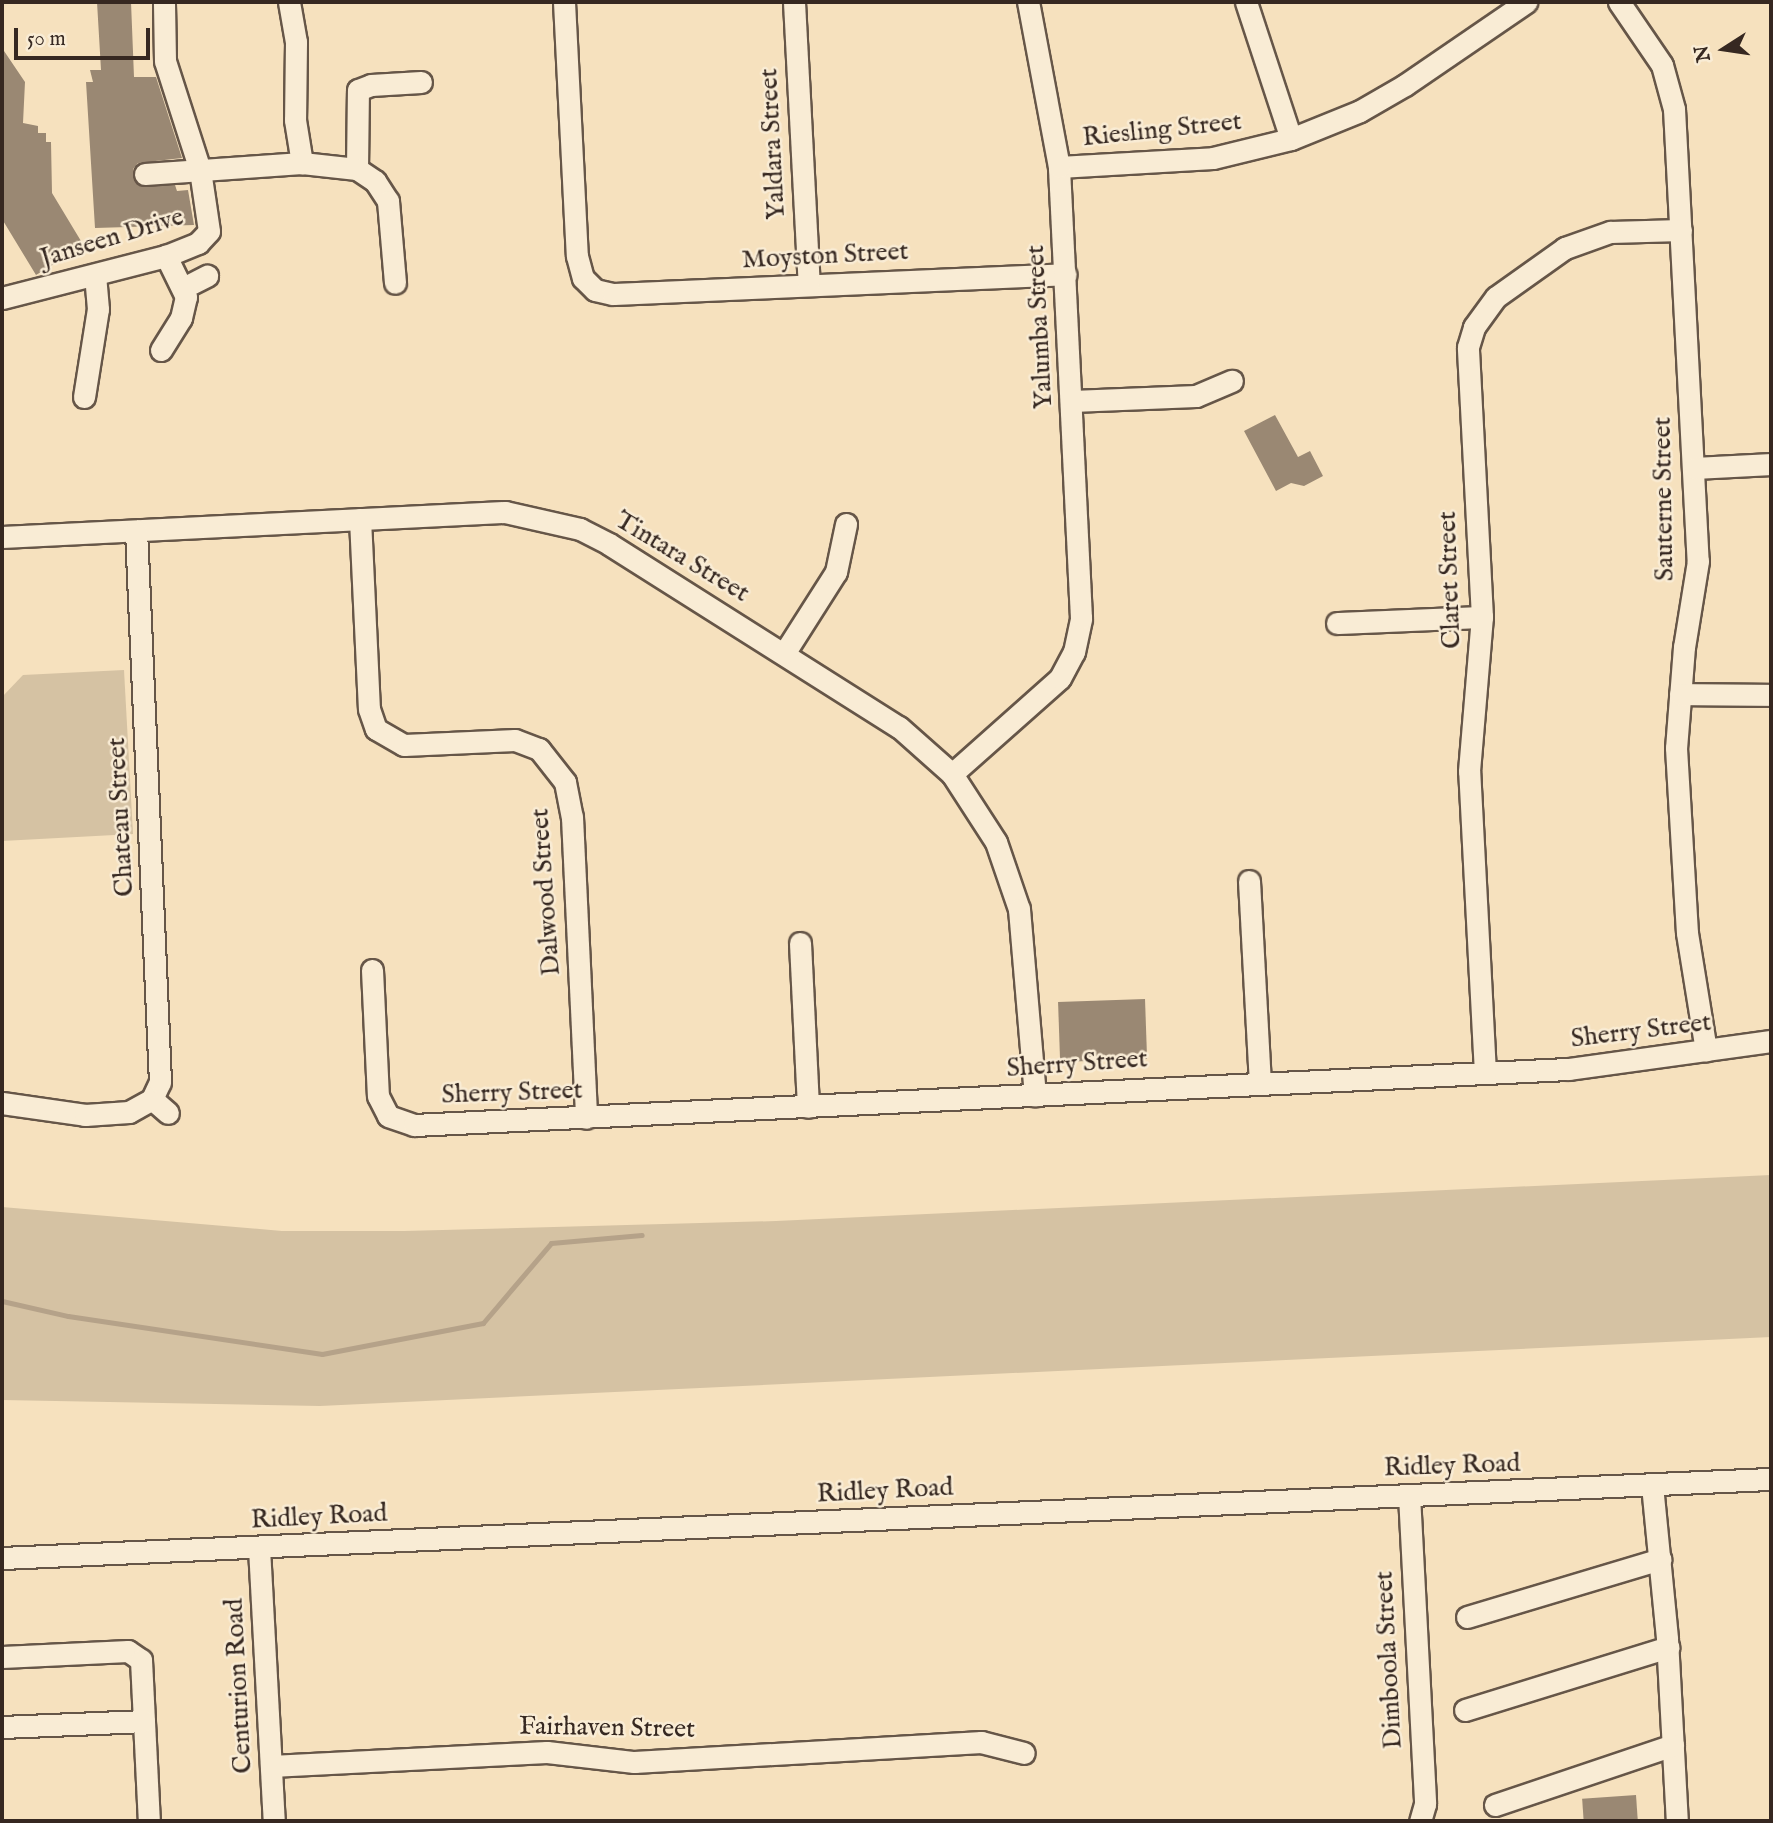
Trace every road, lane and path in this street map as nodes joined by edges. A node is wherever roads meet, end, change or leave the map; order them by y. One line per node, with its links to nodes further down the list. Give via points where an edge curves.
1 (164, 2): 14 (street, Janseen Drive, via 165,61)
2 (289, 2): 11 (street, via 296,42 295,120)
3 (564, 2): 22 (street, Moyston Street, via 582,292)
4 (794, 2): 22 (street, Yaldara Street)
5 (1028, 2): 12 (street, Yalumba Street)
6 (1246, 2): 10 (street)
7 (1525, 2): 10 (street, Riesling Street, via 1405,86 1360,111)
8 (1619, 2): 16 (street, Sauterne Street, via 1662,65 1670,87)
9 (421, 82): 13 (street, via 371,85 355,94)
10 (1291, 139): 12 (street, Riesling Street, via 1213,158)
11 (302, 163): 13 (street); 14 (street)
12 (1059, 167): 18 (street, Yalumba Street)
13 (357, 169): 21 (street, via 375,181 388,201)
14 (200, 170): 15 (street); 17 (street, Janseen Drive, via 209,231 198,243)
15 (145, 174)
16 (1681, 230): 30 (street, Sauterne Street); 35 (street, Claret Street, via 1610,232 1587,238 1496,297 1474,327 1469,372)
17 (166, 256): 20 (street, Janseen Drive); 23 (street)
18 (1066, 274): 22 (street, Moyston Street); 28 (street, Yalumba Street)
19 (206, 276): 23 (street)
20 (95, 277): 24 (street, Janseen Drive); 27 (street, via 98,309)
21 (395, 283)
22 (808, 284)
23 (185, 288): 25 (street, via 181,318)
24 (2, 298)
25 (161, 351)
26 (1232, 381): 28 (street, via 1196,396)
27 (84, 397)
28 (1072, 401): 40 (street, Yalumba Street, via 1082,655)
29 (1771, 464): 30 (street)
30 (1695, 468): 38 (street, Sauterne Street, via 1698,561)
31 (360, 519): 33 (street, Tintara Street); 37 (street, Tintara Street, via 505,512 580,529); 51 (street, Dalwood Street, via 369,709 376,743 515,740 539,749 559,769 572,817)
32 (846, 524): 37 (street, via 836,572)
33 (136, 531): 34 (street, Tintara Street); 49 (street, Chateau Street, via 160,1106 107,1115)
34 (2, 537)
35 (1482, 617): 36 (street); 46 (street, Claret Street, via 1469,771)
36 (1337, 623)
37 (785, 652): 40 (street, Tintara Street, via 908,733)
38 (1680, 695): 39 (street); 45 (street, Sauterne Street, via 1676,748 1683,891)
39 (1771, 695)
40 (952, 774): 48 (street, Tintara Street, via 996,842 1019,909)
41 (1249, 881): 47 (street)
42 (800, 943): 50 (street)
43 (372, 970): 51 (street, Sherry Street, via 382,1123)
44 (1771, 1041): 45 (street, Sherry Street)
45 (1706, 1051): 46 (street, Sherry Street, via 1620,1064)
46 (1485, 1073): 47 (street, Sherry Street)
47 (1260, 1082): 48 (street, Sherry Street)
48 (1035, 1095): 50 (street, Sherry Street)
49 (2, 1103)
50 (808, 1107): 51 (street, Sherry Street)
51 (586, 1118)
52 (1771, 1479): 53 (street, Ridley Road)
53 (1653, 1485): 54 (street, Ridley Road); 57 (street)
54 (1409, 1495): 55 (street, Ridley Road); 70 (street, Dimboola Street, via 1425,1804)
55 (259, 1548): 56 (street, Ridley Road); 66 (street, Centurion Road)
56 (2, 1558)
57 (1660, 1559): 58 (street); 59 (street)
58 (1467, 1617)
59 (1668, 1647): 61 (street); 64 (street)
60 (2, 1657): 62 (street, via 135,1654 141,1660)
61 (1465, 1710)
62 (144, 1721): 63 (street); 68 (street)
63 (2, 1727)
64 (1673, 1745): 67 (street); 71 (street)
65 (1024, 1753): 66 (street, Fairhaven Street, via 981,1742 634,1762 547,1752)
66 (271, 1766): 69 (street, Centurion Road)
67 (1495, 1805)
68 (149, 1821)
69 (274, 1821)
70 (1420, 1821)
71 (1677, 1821)

